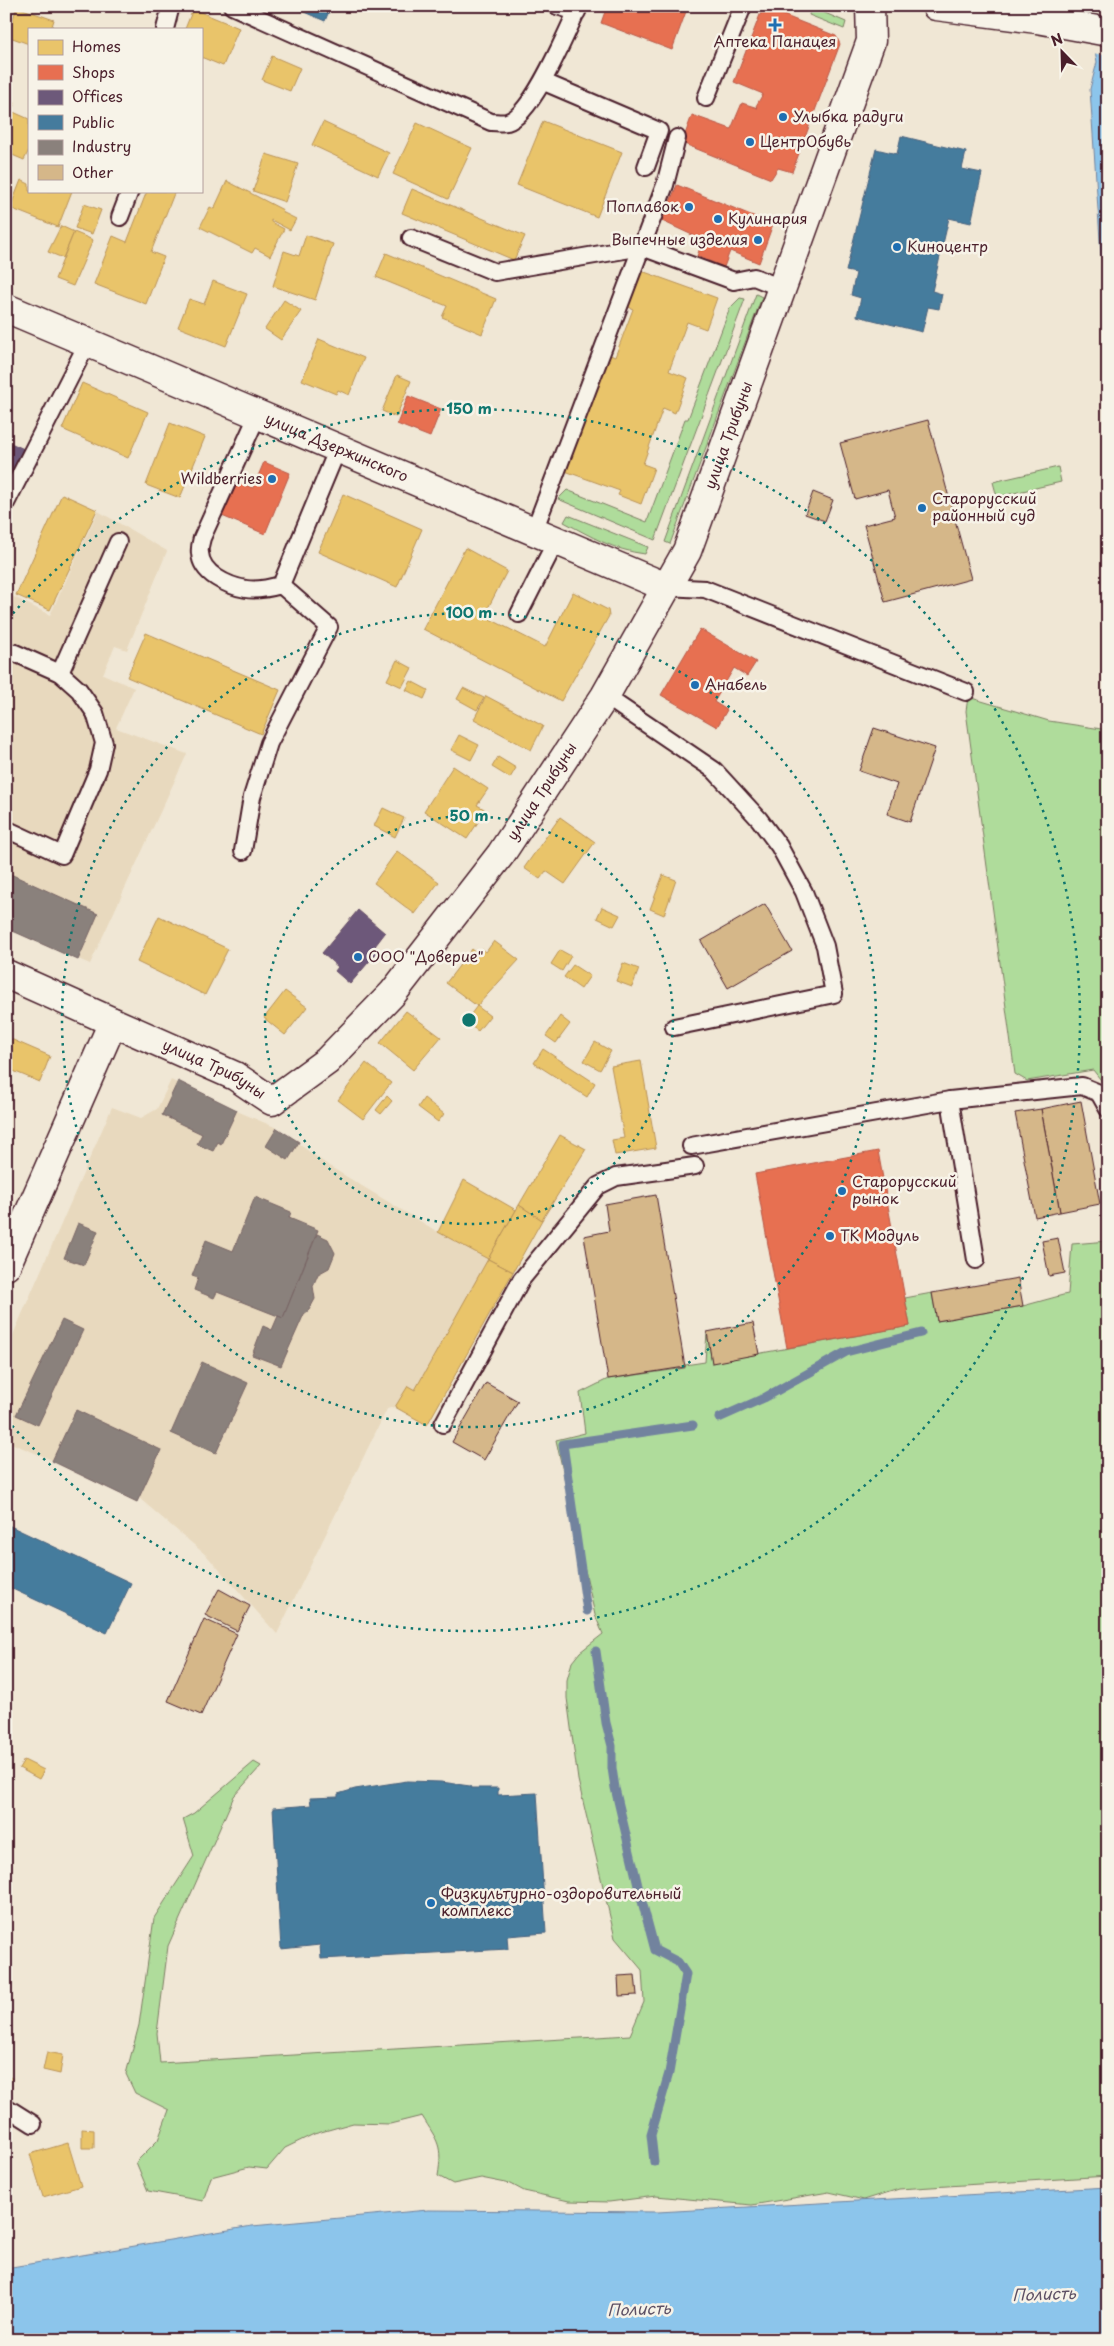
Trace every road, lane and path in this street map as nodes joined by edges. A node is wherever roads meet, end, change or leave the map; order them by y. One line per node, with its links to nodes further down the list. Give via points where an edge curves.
1 (171, 6): 8 (lane)
2 (232, 6): 10 (lane, via 491,122 507,122 516,116)
3 (557, 6): 7 (lane)
4 (744, 6): 11 (lane)
5 (870, 6): 18 (street, улица Трибуны, via 871,41)
6 (936, 6): 9 (street)
7 (578, 9): 10 (lane)
8 (164, 28)
9 (1108, 32)
10 (544, 82): 13 (lane, via 659,131)
11 (706, 98)
12 (677, 138): 17 (lane, via 665,185)
13 (646, 167)
14 (130, 192): 15 (lane)
15 (120, 217)
16 (412, 238): 17 (lane, via 495,272)
17 (642, 247): 18 (lane, via 734,281 754,277); 24 (lane)
18 (781, 288): 27 (street, улица Трибуны, via 687,551)
19 (6, 308): 20 (street, улица Дзержинского)
20 (88, 342): 21 (street, улица Дзержинского); 23 (lane)
21 (258, 414): 22 (street, улица Дзержинского); 26 (lane, via 202,538 200,554 204,567 213,576 246,589)
22 (338, 448): 24 (street, улица Дзержинского); 26 (lane)
23 (6, 503)
24 (545, 536): 27 (street, улица Дзержинского); 28 (lane)
25 (118, 542): 30 (lane)
26 (281, 585): 34 (lane, via 329,628 269,743 252,797)
27 (666, 587): 31 (lane, via 705,589); 32 (street, улица Трибуны)
28 (519, 614)
29 (6, 652): 30 (lane)
30 (60, 673): 33 (lane, via 79,690 96,713 104,743 98,770 62,856)
31 (966, 692)
32 (605, 696): 36 (street, улица Трибуны, via 501,854 394,993 327,1061 272,1101 235,1076); 37 (lane, via 714,770 759,820 779,846 804,892 825,946 834,994)
33 (6, 829)
34 (243, 851)
35 (6, 974): 36 (street)
36 (113, 1022): 43 (street)
37 (674, 1027)
38 (950, 1100): 39 (lane, via 1082,1086 1099,1093); 40 (lane); 42 (lane)
39 (1108, 1109)
40 (691, 1146)
41 (695, 1166): 44 (lane, via 616,1177 598,1186 521,1280)
42 (976, 1260)
43 (6, 1266)
44 (443, 1424)
45 (6, 2107): 46 (lane)
46 (33, 2124)

